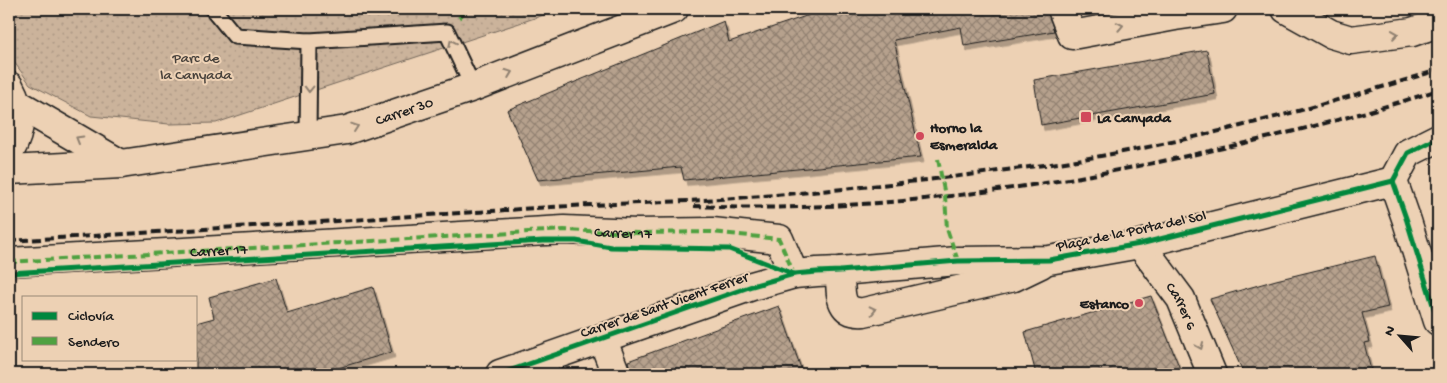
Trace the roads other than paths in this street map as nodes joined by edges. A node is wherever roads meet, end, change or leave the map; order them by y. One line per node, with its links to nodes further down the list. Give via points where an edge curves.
1 (213, 9): 7 (lane, via 235,36)
2 (674, 9): 8 (street, Carrer 30, one-way to 2)
3 (1062, 9): 4 (street, one-way to 4, via 1072,35)
4 (1223, 9)
5 (1286, 9): 6 (street, one-way to 6, via 1331,34 1351,40 1412,32)
6 (1438, 23)
7 (310, 41): 8 (lane, one-way to 7, via 447,32); 10 (lane, one-way to 10)
8 (473, 87): 10 (street, Carrer 30, one-way to 8, via 347,130)
9 (13, 95): 12 (street, via 20,120 16,140); 13 (street, one-way to 9)
10 (308, 136): 13 (street, Carrer 30)
11 (1438, 138): 15 (street, via 1408,153)
12 (9, 153)
13 (121, 164): 14 (street, Carrer 30)
14 (9, 170)
15 (1393, 181): 16 (street, Plaça de la Porta del Sol); 21 (street)
16 (1140, 244): 17 (street, Plaça de la Porta del Sol); 25 (street, Carrer 6, one-way to 25, via 1181,299)
17 (1049, 260): 19 (street, Plaça de la Porta del Sol, via 958,261); 19 (street, Plaça de la Porta del Sol, one-way to 17, via 842,300 854,313 1014,277)
18 (9, 262): 20 (street, Carrer 17, via 564,230 712,232 778,239)
19 (840, 271): 20 (street, Carrer de Sant Vicent Ferrer)
20 (794, 274): 22 (street, Carrer de Sant Vicent Ferrer)
21 (1438, 321)
22 (602, 338): 23 (street, Carrer de Sant Vicent Ferrer); 24 (street)
23 (500, 374)
24 (616, 374)
25 (1212, 374)

